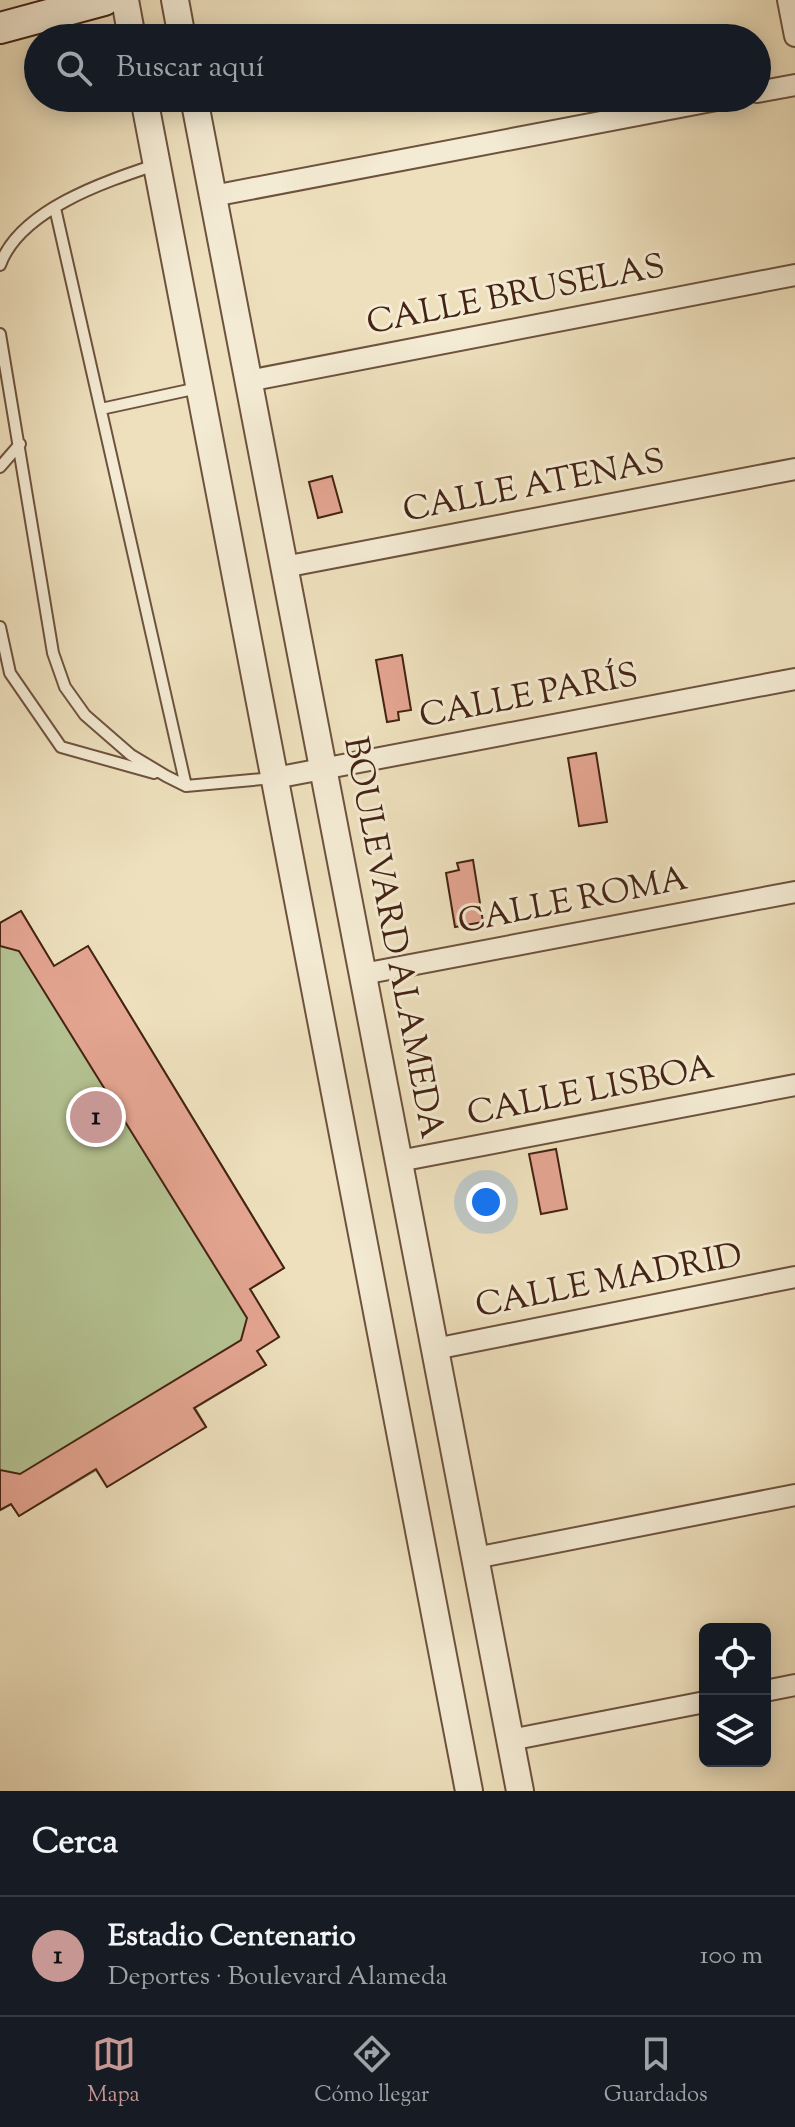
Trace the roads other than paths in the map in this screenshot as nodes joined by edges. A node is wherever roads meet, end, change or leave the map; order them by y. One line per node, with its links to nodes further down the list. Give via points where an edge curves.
1 (104, 0): 7 (main road)
2 (125, 0): 5 (street)
3 (175, 0): 6 (street)
4 (788, 0): 8 (street)
5 (129, 24)
6 (179, 24)
7 (0, 28)
8 (795, 36)
9 (795, 85): 10 (street)
10 (771, 89)
11 (147, 112): 14 (street)
12 (197, 112): 15 (street, BOULEVARD ALAMEDA)
13 (654, 112): 15 (street)
14 (156, 164): 16 (lane, via 98,184); 21 (street)
15 (213, 196): 20 (street, BOULEVARD ALAMEDA)
16 (55, 208): 17 (lane, via 25,229); 22 (lane)
17 (0, 265)
18 (795, 275): 20 (street, CALLE BRUSELAS)
19 (0, 334): 23 (lane)
20 (248, 381): 26 (street, BOULEVARD ALAMEDA)
21 (200, 388): 22 (lane); 31 (street)
22 (101, 409): 32 (lane)
23 (20, 444): 24 (lane); 30 (lane, via 53,653 65,687 85,715 131,755)
24 (0, 467)
25 (795, 469): 26 (street, CALLE ATENAS)
26 (284, 567): 29 (street, BOULEVARD ALAMEDA)
27 (0, 627): 30 (lane, via 10,673 61,747)
28 (795, 679): 29 (street, CALLE PARÍS)
29 (323, 768): 31 (street, CALLE PARÍS); 34 (street, BOULEVARD ALAMEDA)
30 (166, 776): 32 (lane)
31 (275, 778): 32 (lane); 45 (street)
32 (186, 786)
33 (795, 892): 34 (street, CALLE ROMA)
34 (363, 974): 36 (street, BOULEVARD ALAMEDA)
35 (795, 1085): 36 (street, CALLE LISBOA)
36 (399, 1161): 38 (street, BOULEVARD ALAMEDA)
37 (795, 1277): 38 (street, CALLE MADRID)
38 (435, 1349): 40 (street, BOULEVARD ALAMEDA)
39 (795, 1495): 40 (street)
40 (475, 1558): 44 (street, BOULEVARD ALAMEDA)
41 (795, 1685): 42 (street)
42 (771, 1690)
43 (699, 1703): 44 (street)
44 (510, 1740): 46 (street, BOULEVARD ALAMEDA)
45 (469, 1791)
46 (520, 1791)

